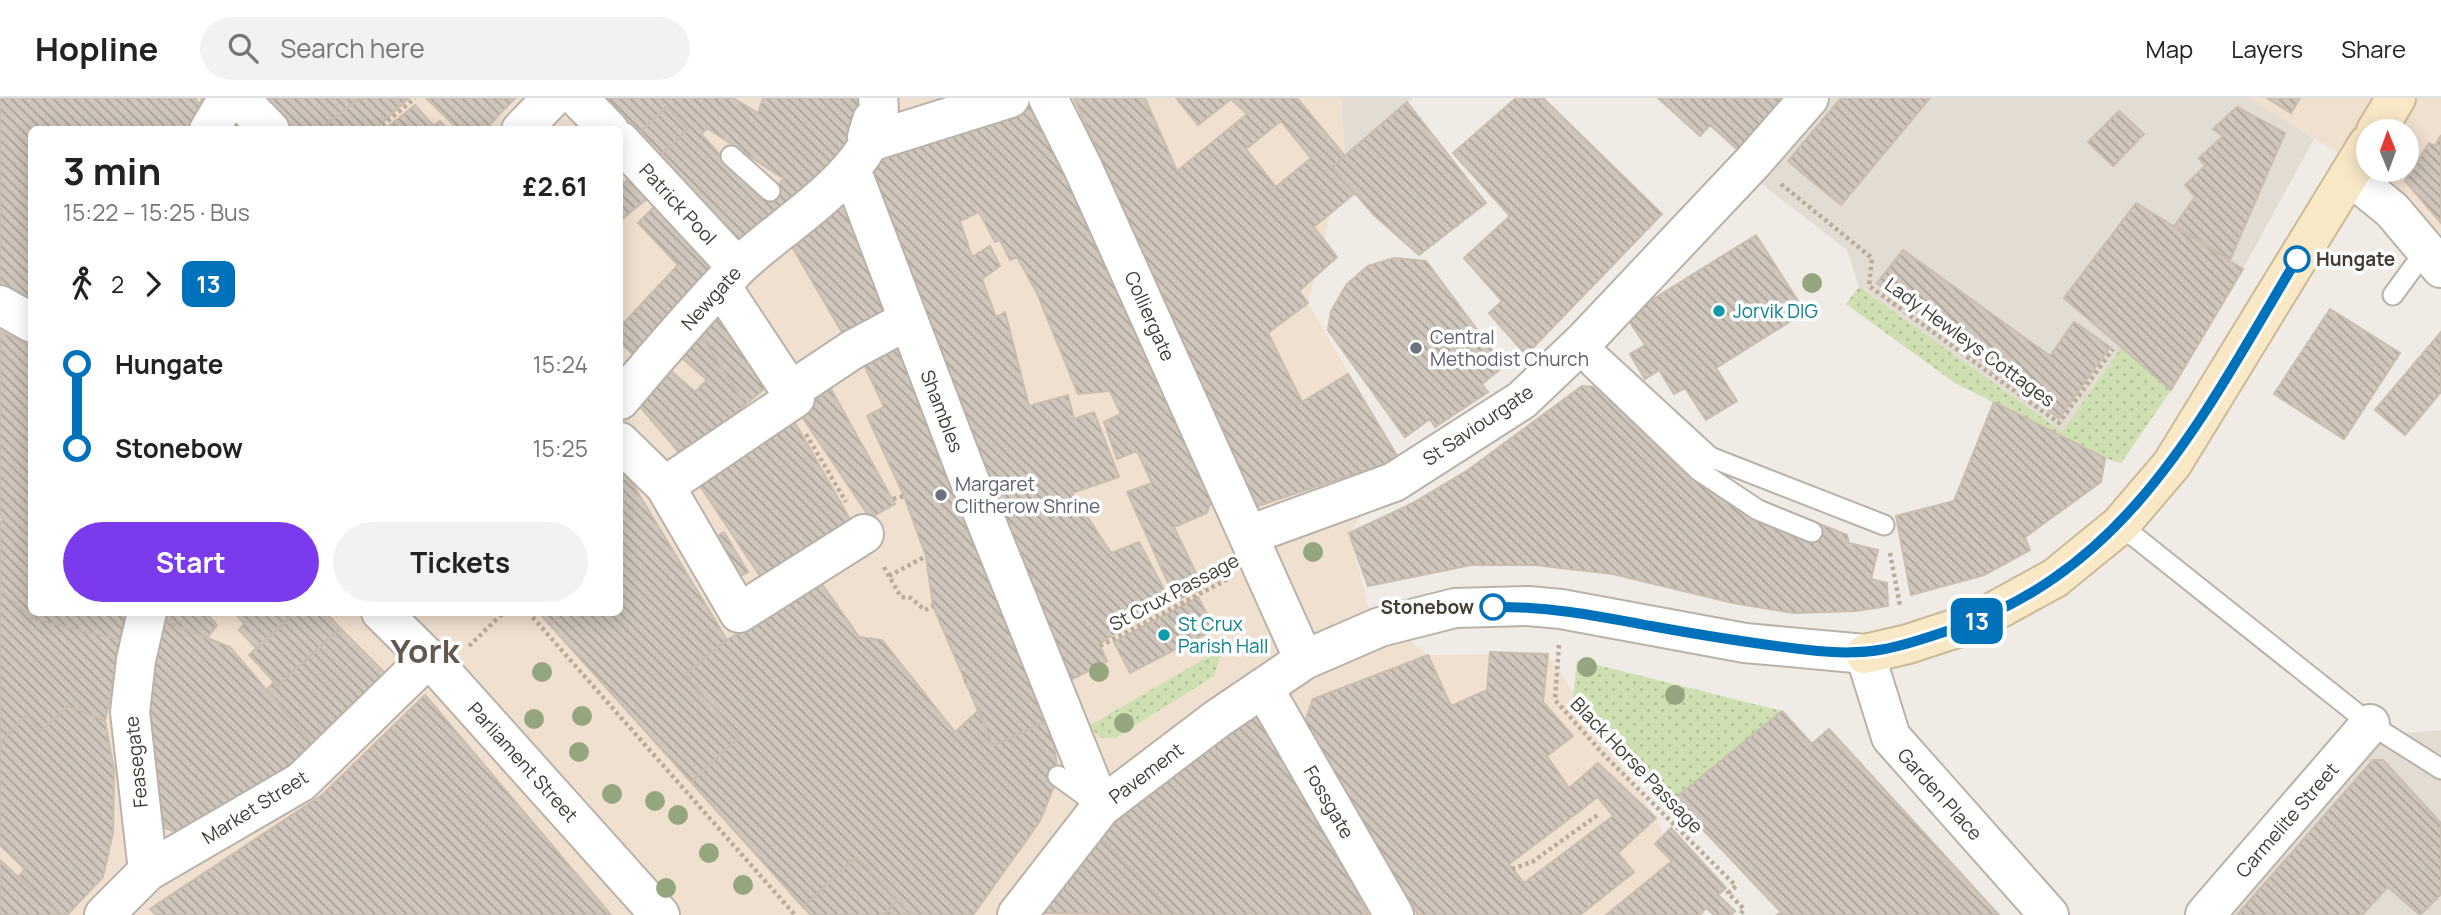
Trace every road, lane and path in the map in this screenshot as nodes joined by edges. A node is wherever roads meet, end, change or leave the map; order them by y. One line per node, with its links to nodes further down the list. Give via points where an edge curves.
1 (415, 98): 14 (path)
2 (552, 98): 15 (street)
3 (578, 98): 16 (street)
4 (873, 98): 17 (street, via 875,109 867,137)
5 (878, 98): 17 (street)
6 (1010, 98): 17 (street)
7 (1048, 98): 43 (street, Colliergate)
8 (1809, 98): 20 (street, St Saviourgate)
9 (2396, 98): 11 (street)
10 (239, 105): 12 (street); 13 (street)
11 (2383, 119)
12 (214, 126)
13 (265, 126)
14 (382, 126)
15 (525, 126)
16 (604, 126)
17 (872, 138): 22 (street, Newgate)
18 (623, 145): 26 (street, Patrick Pool)
19 (732, 156): 24 (lane)
20 (1753, 162): 31 (street, St Saviourgate); 32 (path, Lady Hewleys Cottages, via 1872,258 1869,286 2059,423)
21 (2356, 163): 40 (street, via 2172,464)
22 (851, 169): 26 (street, Newgate); 29 (street, Shambles)
23 (2373, 182): 25 (street)
24 (770, 191)
25 (2433, 259): 27 (lane)
26 (729, 276): 33 (street, Patrick Pool); 34 (street, Newgate)
27 (2393, 295)
28 (0, 304): 30 (street)
29 (908, 320): 33 (street); 60 (street, Shambles)
30 (28, 321)
31 (1579, 346): 39 (lane, via 1710,457); 41 (lane, via 1699,470 1758,510); 43 (street, St Saviourgate, via 1522,400 1394,482)
32 (2113, 349)
33 (792, 390): 36 (street, via 795,398)
34 (623, 397)
35 (623, 445): 36 (street)
36 (665, 486): 42 (street, via 739,612)
37 (904, 496): 38 (path)
38 (893, 499)
39 (1884, 525): 51 (path)
40 (2120, 525): 51 (street, via 2055,578 1975,622); 57 (lane)
41 (1812, 532)
42 (864, 534)
43 (1254, 549): 52 (path, St Crux Passage); 54 (street, Colliergate)
44 (926, 556): 45 (path)
45 (889, 576)
46 (1561, 610): 53 (street, Pavement, via 1745,643); 54 (street, Pavement, via 1455,608 1380,627); 68 (path, Black Horse Passage, via 1555,700 1736,886 1728,893 1744,909)
47 (146, 616): 63 (street, Feasegate, via 130,712)
48 (385, 616): 55 (street, Parliament Street)
49 (499, 616): 55 (path)
50 (532, 616): 65 (path)
51 (1908, 645): 53 (street)
52 (1100, 646)
53 (1865, 654): 69 (street, Garden Place, via 1891,737)
54 (1304, 660): 56 (street, Pavement)
55 (435, 665): 63 (street, Market Street, via 301,782); 64 (street, Parliament Street)
56 (1264, 689): 60 (street, Pavement); 67 (street, Fossgate)
57 (2370, 724): 58 (lane); 70 (street, Carmelite Street)
58 (2441, 769)
59 (1058, 776): 60 (lane)
60 (1101, 807): 66 (street, Pavement)
61 (1599, 814): 62 (path, via 1532,862)
62 (1512, 869)
63 (133, 898)
64 (660, 915)
65 (795, 915)
66 (1017, 915)
67 (1394, 915)
68 (1740, 915)
69 (2049, 915)
70 (2205, 915)

